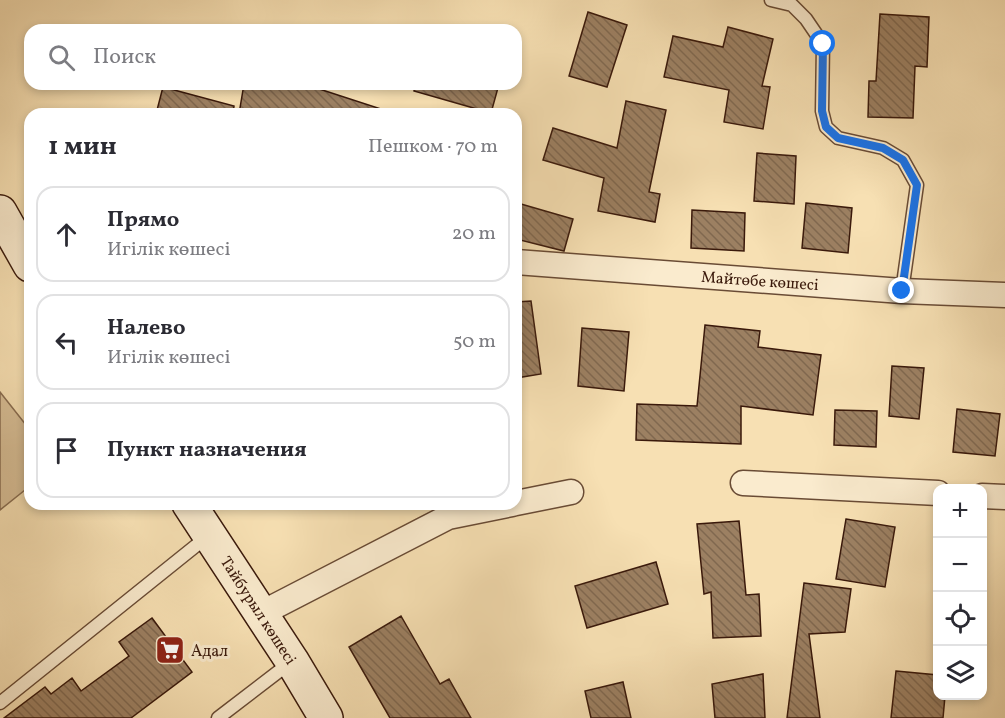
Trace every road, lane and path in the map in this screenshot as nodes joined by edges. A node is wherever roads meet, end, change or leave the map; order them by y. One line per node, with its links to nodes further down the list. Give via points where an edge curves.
1 (771, 0): 5 (lane, via 792,5 823,44 822,111 826,127 838,138 883,148 903,160 917,185)
2 (0, 212): 3 (main road)
3 (24, 251)
4 (522, 262): 5 (street, Майтөбе көшесі)
5 (902, 291): 6 (street, Майтөбе көшесі)
6 (1005, 295)
7 (743, 483): 9 (street)
8 (571, 492): 12 (street)
9 (933, 493)
10 (987, 495): 11 (street)
11 (1005, 497)
12 (522, 502)
13 (193, 510): 15 (main road, Тайбурыл көшесі)
14 (484, 510): 16 (street, via 448,517)
15 (209, 535): 16 (main road, Тайбурыл көшесі); 18 (lane)
16 (260, 614): 17 (main road, Тайбурыл көшесі)
17 (292, 661): 19 (lane); 20 (main road, Тайбурыл көшесі)
18 (0, 704)
19 (218, 718)
20 (326, 718)

